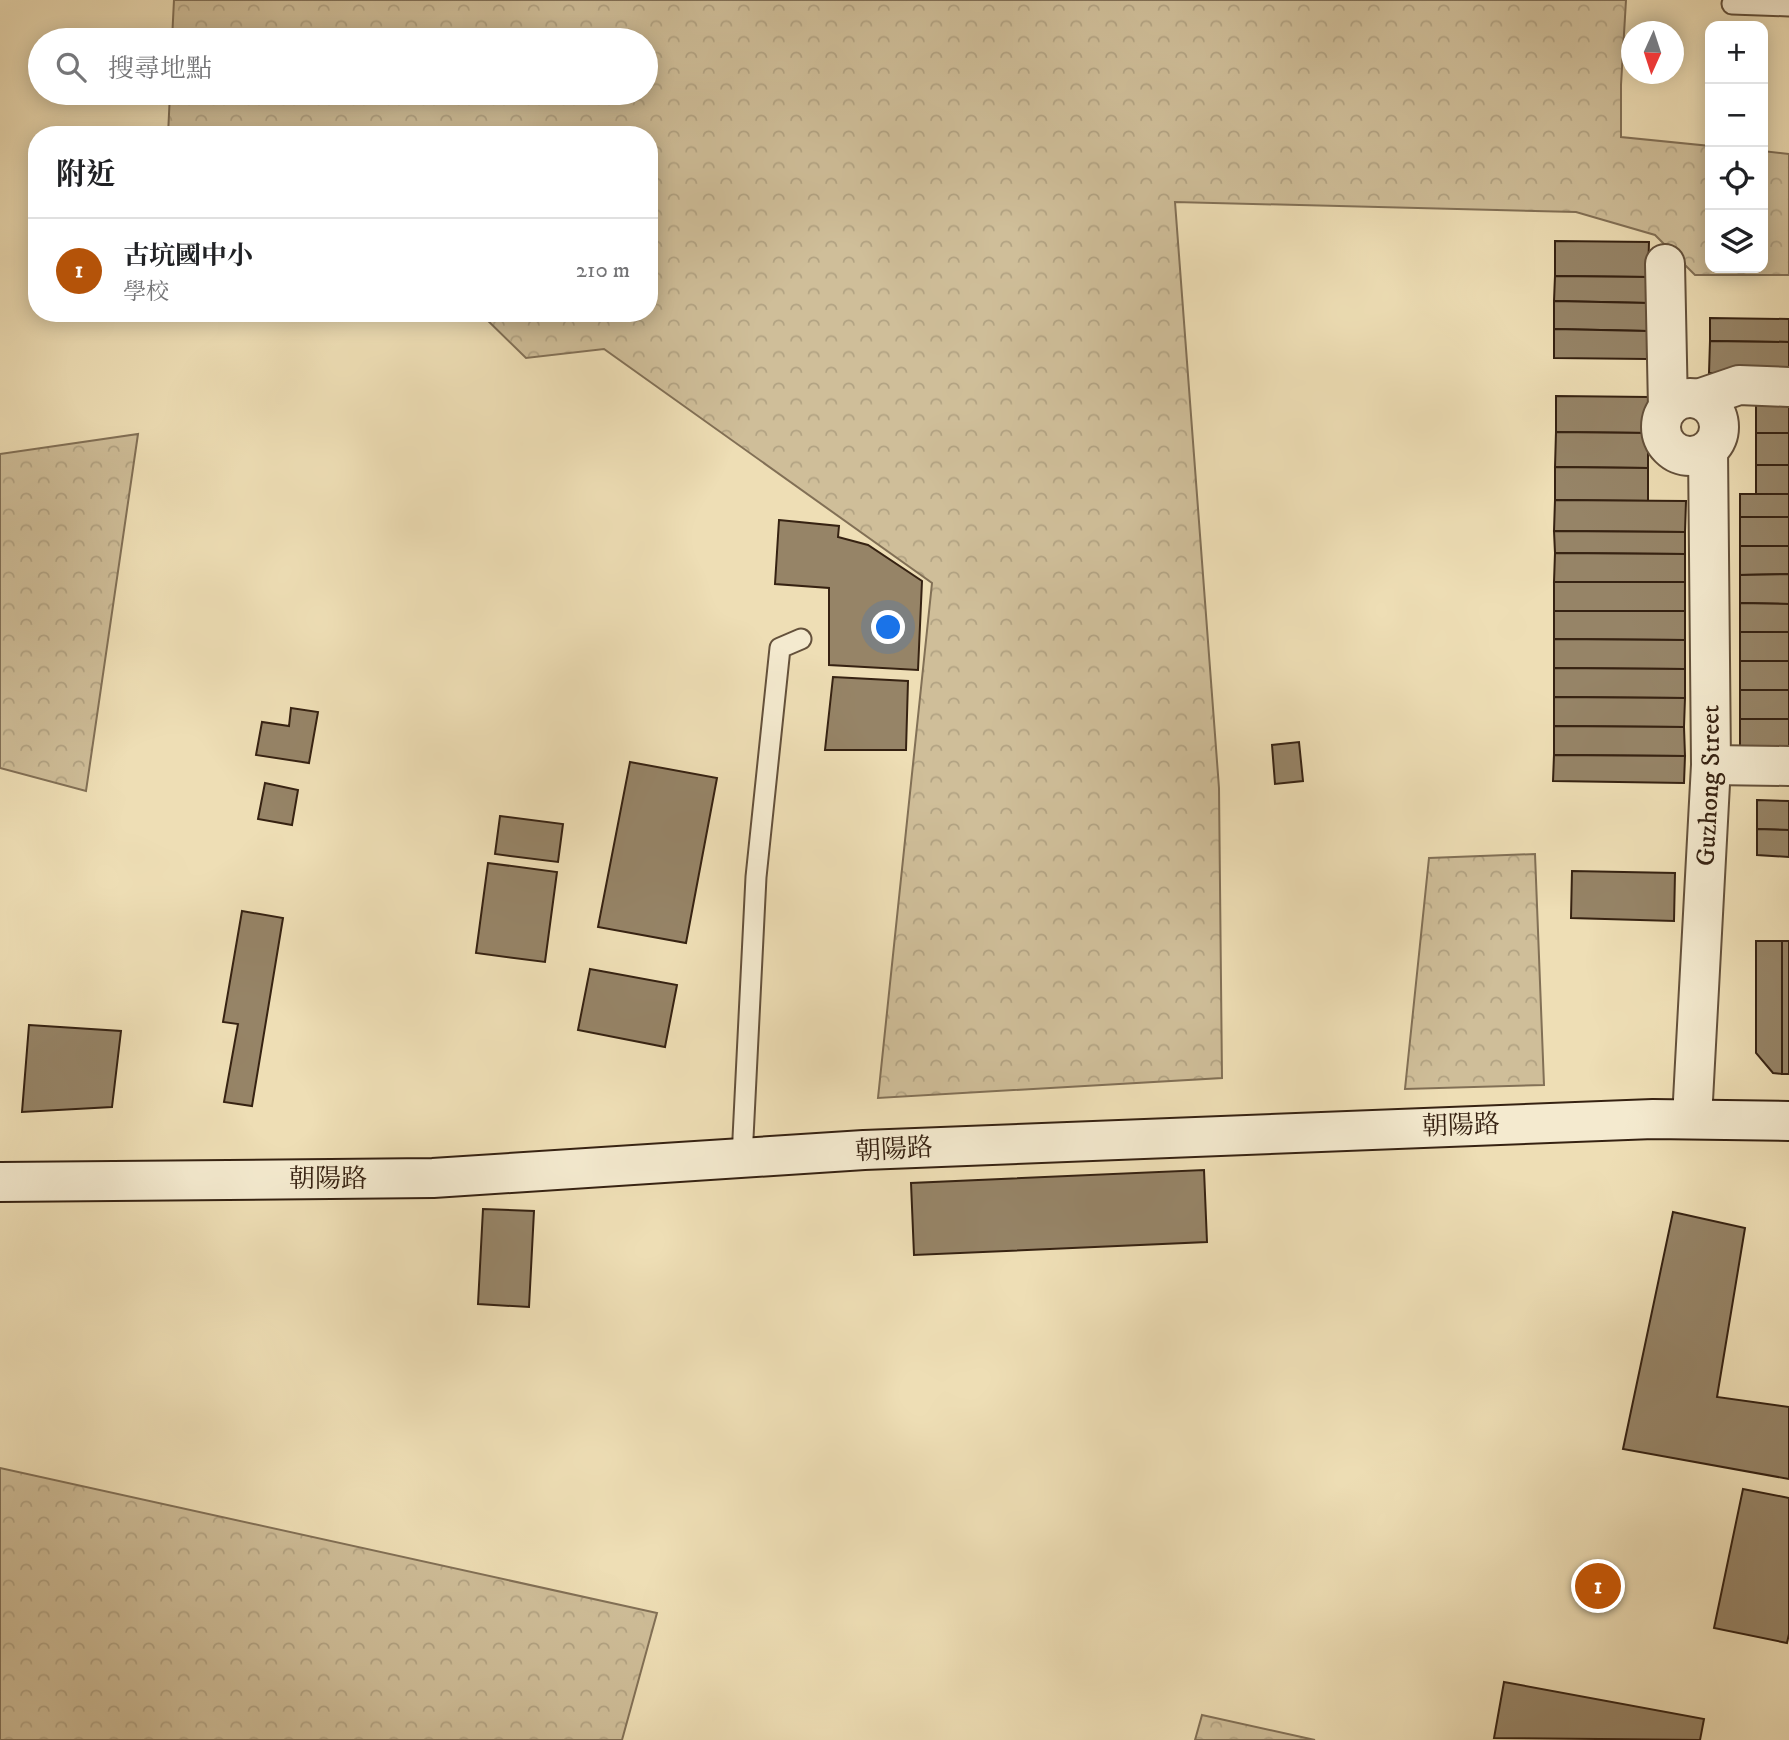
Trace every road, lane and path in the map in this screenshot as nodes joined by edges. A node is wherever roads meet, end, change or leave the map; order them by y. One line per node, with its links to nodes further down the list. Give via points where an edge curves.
1 (1731, 4): 2 (lane)
2 (1789, 6)
3 (1665, 264): 5 (main road)
4 (1789, 387): 5 (main road, via 1739,385)
5 (1683, 404): 7 (main road, Guzhong Street, via 1664,416 1662,434 1672,450 1690,456 1708,450)
6 (801, 639): 11 (lane, via 780,648 756,877)
7 (1711, 765): 8 (main road); 9 (main road, Guzhong Street)
8 (1789, 766)
9 (1692, 1119): 10 (main road, 朝陽路); 11 (main road, 朝陽路)
10 (1789, 1121)
11 (742, 1158): 12 (main road, 朝陽路, via 433,1178)
12 (0, 1182)

